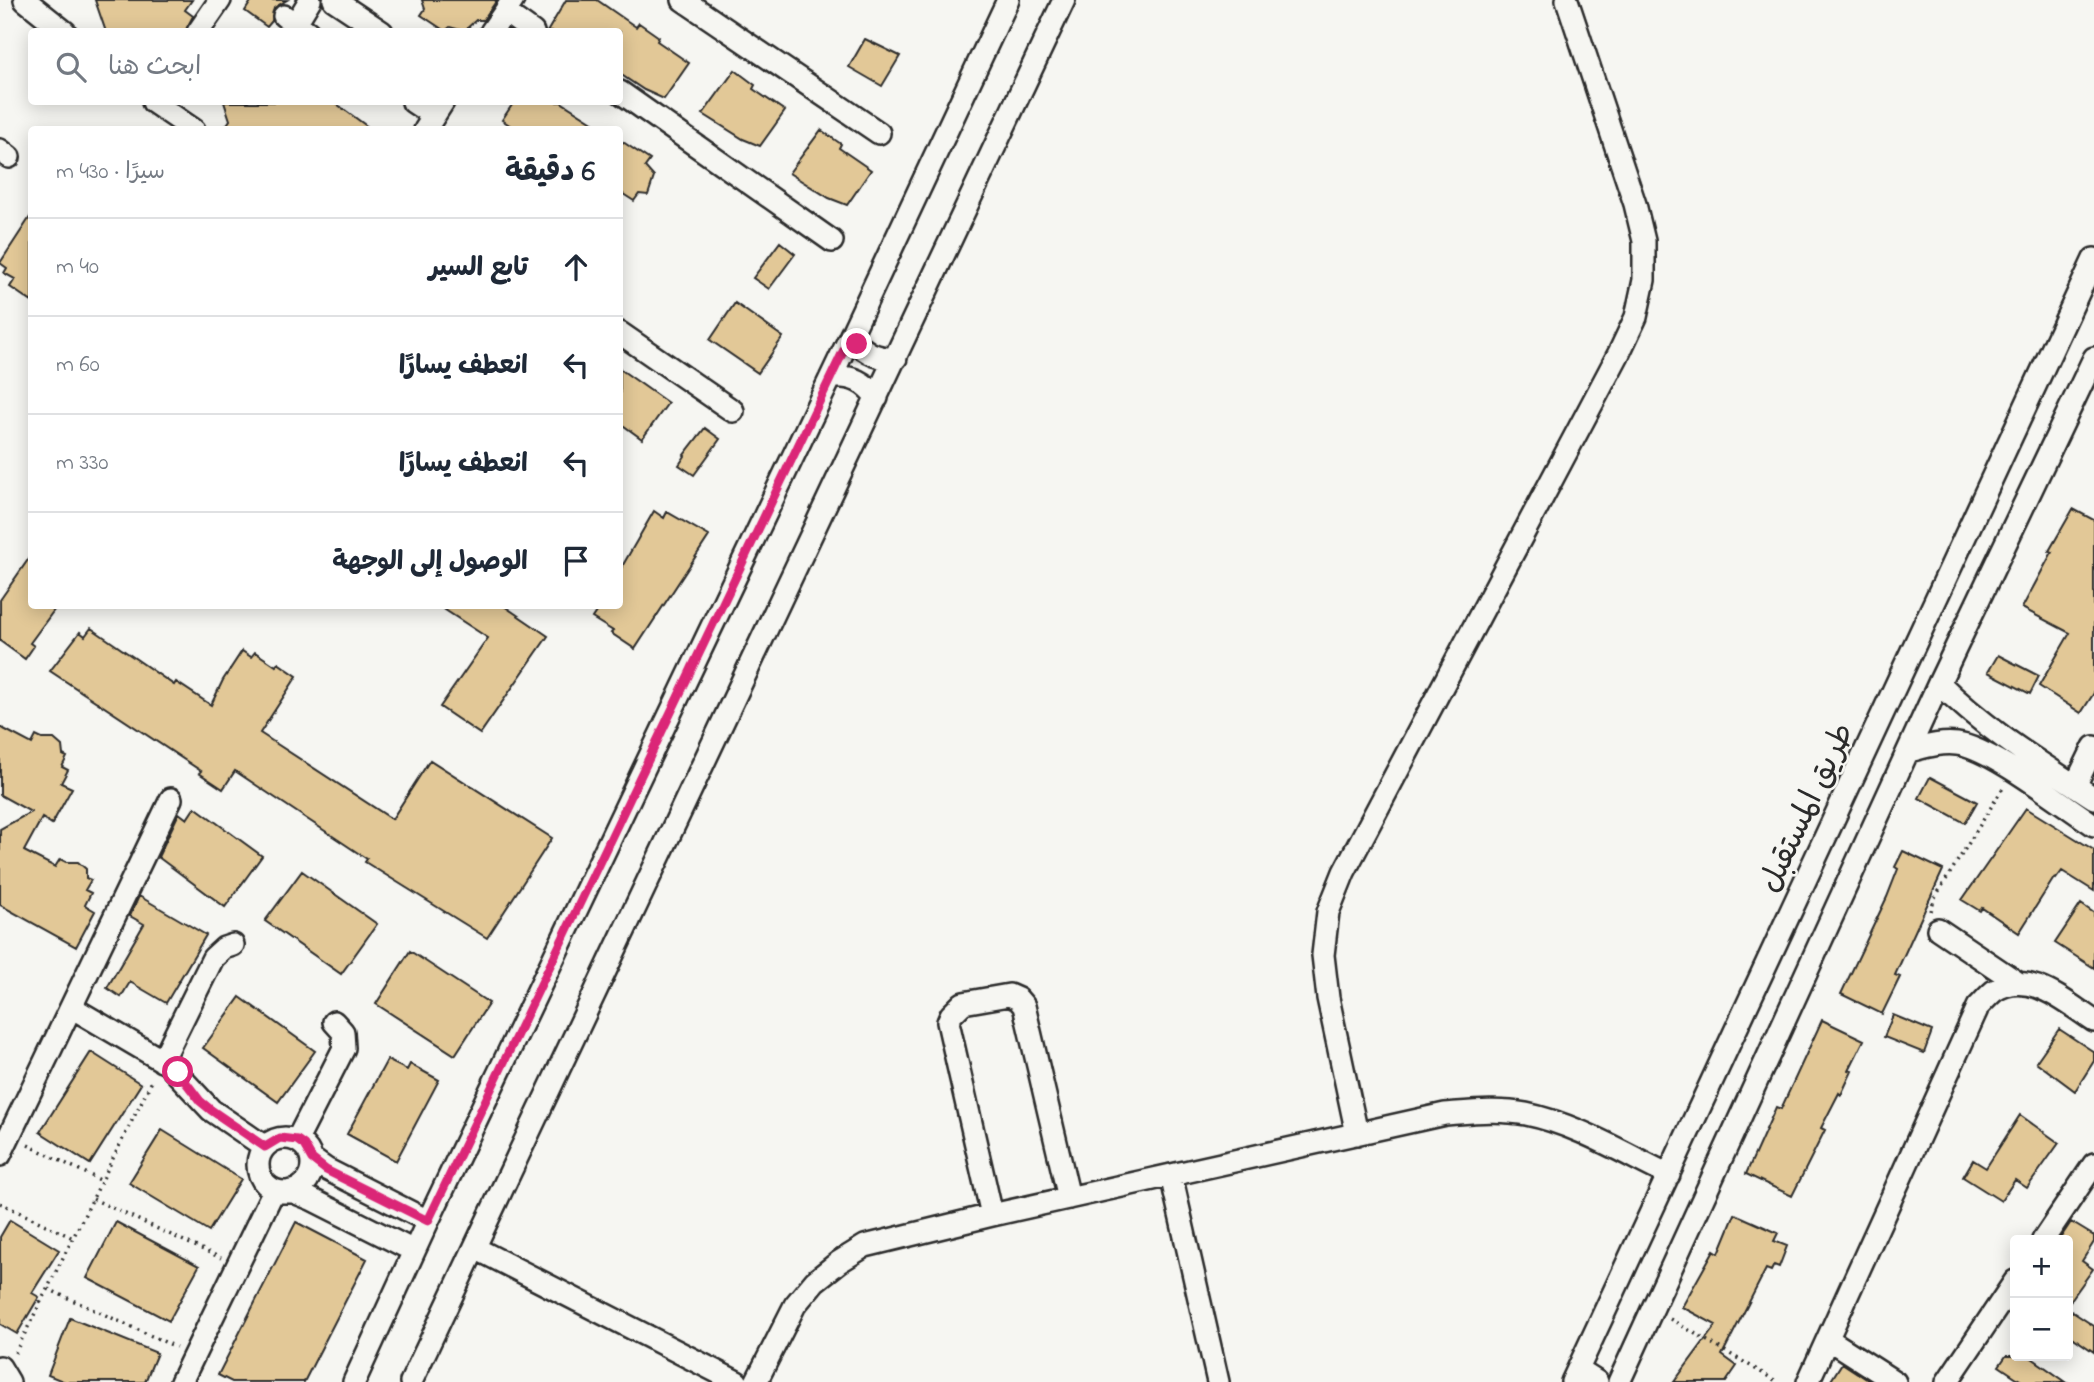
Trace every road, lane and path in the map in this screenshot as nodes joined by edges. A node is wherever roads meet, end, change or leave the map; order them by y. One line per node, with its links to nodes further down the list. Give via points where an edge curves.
1 (25, 0): 11 (street)
2 (220, 0): 12 (street)
3 (310, 0): 10 (street)
4 (334, 0): 13 (street)
5 (683, 0): 21 (street)
6 (1064, 0): 26 (street)
7 (1567, 0): 48 (street, via 1635,204 1644,242 1644,280 1636,317 1619,352 1344,872 1328,912 1323,955 1328,998)
8 (1001, 3): 25 (street)
9 (509, 6): 14 (street); 15 (street)
10 (296, 23)
11 (60, 28)
12 (201, 28)
13 (376, 28)
14 (494, 28)
15 (529, 28)
16 (623, 94): 22 (street)
17 (157, 105): 20 (street)
18 (418, 105): 19 (street)
19 (434, 116)
20 (188, 126)
21 (879, 133)
22 (832, 241)
23 (2094, 259): 56 (street, طريق المستقبل)
24 (623, 335): 30 (street)
25 (851, 335): 26 (street, via 865,351); 28 (street)
26 (895, 358): 29 (street)
27 (2094, 358): 31 (street)
28 (831, 377): 29 (street, via 862,382); 63 (street)
29 (877, 398): 66 (street)
30 (733, 411)
31 (1939, 683): 32 (street); 34 (street)
32 (1992, 731): 35 (street); 37 (street)
33 (2094, 747): 37 (street)
34 (1909, 751): 35 (street, via 1934,744 1958,744); 71 (street)
35 (1981, 751): 36 (street)
36 (2013, 772): 40 (street); 41 (path, via 1934,899 1932,919)
37 (2075, 786): 38 (street)
38 (2094, 798)
39 (171, 799): 44 (street)
40 (2094, 825)
41 (1938, 929): 43 (street)
42 (233, 945): 47 (street, via 213,958)
43 (2018, 983): 45 (street, via 2042,987); 72 (street, via 1995,990 1978,1007)
44 (71, 1007): 47 (street); 49 (street)
45 (2094, 1021)
46 (334, 1022): 50 (street, via 343,1032 344,1048)
47 (162, 1061): 51 (street, via 178,1072 200,1101); 57 (path)
48 (1356, 1134): 55 (street); 56 (street, via 1446,1114 1525,1114 1564,1125)
49 (9, 1136): 52 (street); 57 (path)
50 (297, 1140): 51 (street, via 280,1138); 53 (street)
51 (265, 1147): 58 (street, via 259,1170 267,1185)
52 (0, 1155)
53 (312, 1159): 58 (street, via 306,1183); 63 (street)
54 (2094, 1164): 64 (street)
55 (1171, 1175): 59 (street); 81 (street)
56 (1669, 1175): 75 (street, طريق المستقبل)
57 (102, 1181): 60 (path)
58 (283, 1191): 67 (street, via 311,1199); 68 (street)
59 (1069, 1198): 62 (street); 62 (street, via 1024,1006 1009,995 964,1003 948,1023)
60 (93, 1199): 65 (path); 68 (path)
61 (0, 1203): 65 (path)
62 (992, 1215): 80 (street, via 865,1247 839,1262 795,1305)
63 (428, 1221): 67 (street)
64 (2046, 1235)
65 (73, 1238): 70 (path)
66 (475, 1248): 78 (street); 79 (street)
67 (414, 1251): 77 (street)
68 (237, 1265): 73 (street)
69 (2010, 1288): 87 (street)
70 (48, 1289): 73 (path); 74 (path)
71 (1653, 1309): 83 (street); 84 (path)
72 (1828, 1339): 85 (street); 86 (street)
73 (194, 1355): 76 (street)
74 (4, 1374)
75 (1575, 1376): 82 (street)
76 (181, 1382)
77 (354, 1382)
78 (411, 1382)
79 (737, 1382)
80 (756, 1382)
81 (1218, 1382)
82 (1597, 1382)
83 (1619, 1382)
84 (1778, 1382)
85 (1808, 1382)
86 (1895, 1382)
87 (1947, 1382)

